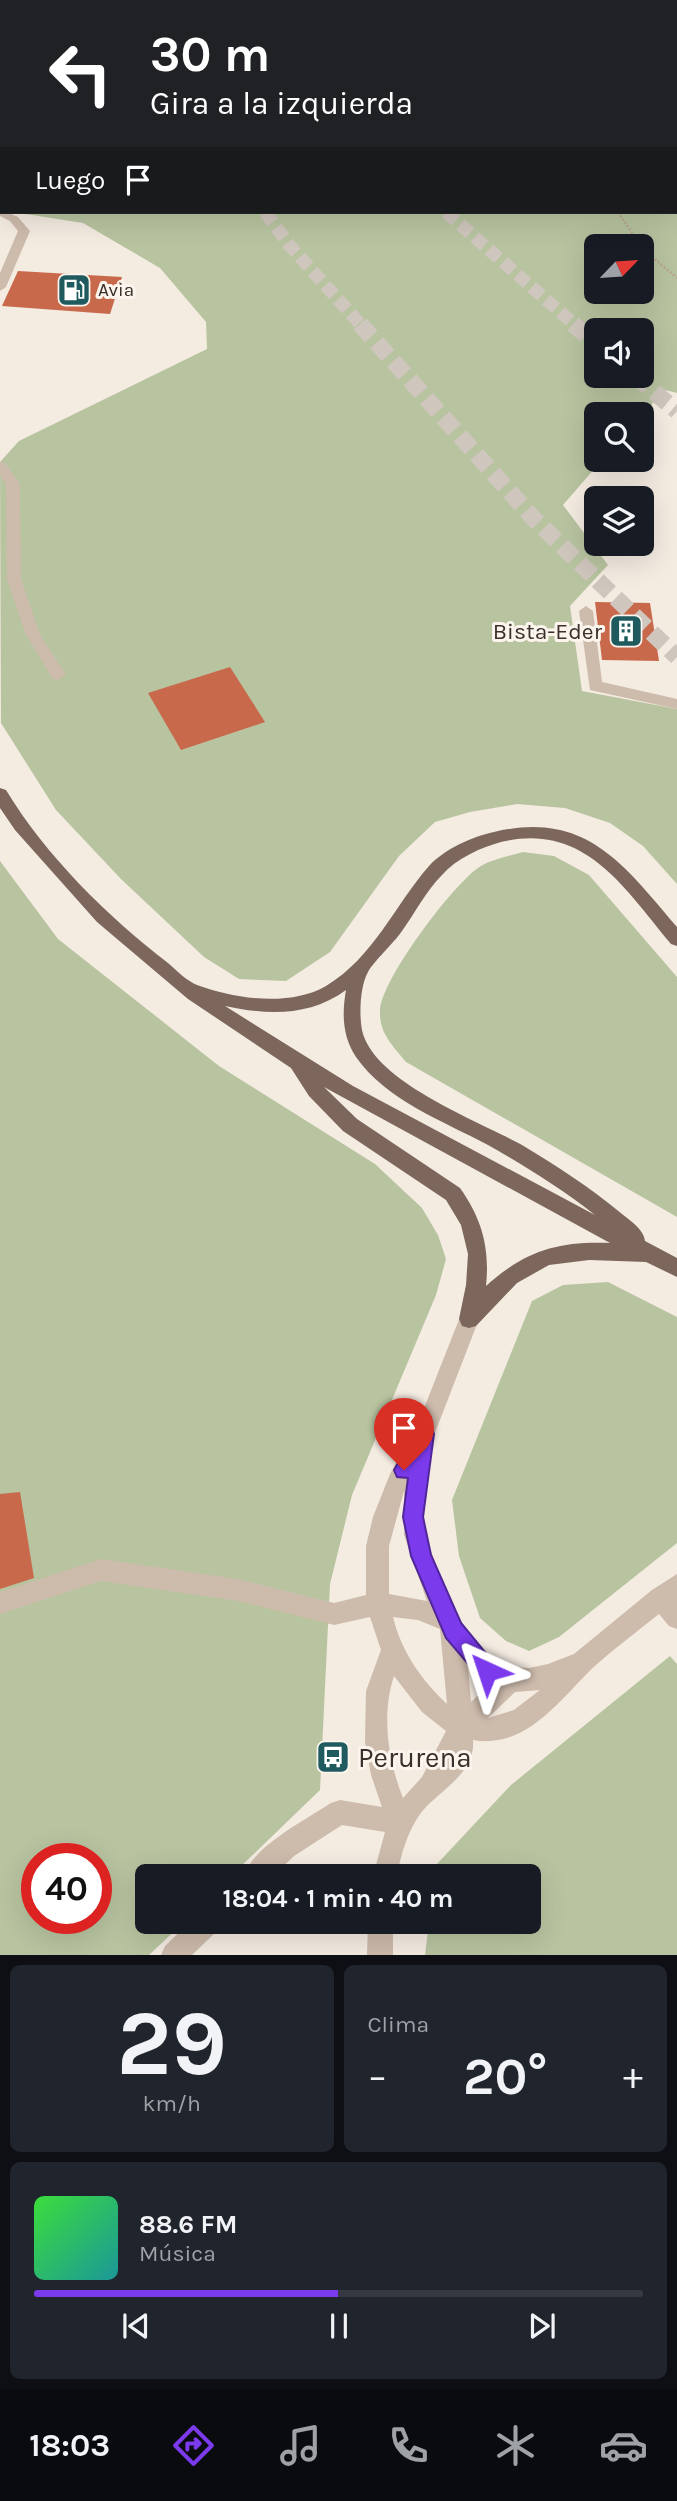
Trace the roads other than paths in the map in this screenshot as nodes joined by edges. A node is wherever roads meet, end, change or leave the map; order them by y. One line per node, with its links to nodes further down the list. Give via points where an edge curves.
1 (2, 214): 2 (street, via 14,219 23,231)
2 (0, 287)
3 (0, 466): 5 (street, via 13,484 14,579 33,635)
4 (586, 611): 6 (street, via 594,685)
5 (58, 675)
6 (677, 704)
7 (0, 794): 10 (main road, via 16,822 82,898)
8 (677, 939): 9 (main road, via 612,865 590,847 547,834 506,835 465,847 449,857)
9 (359, 972): 10 (main road, via 316,999 283,1006); 12 (main road, via 353,1027 360,1048 373,1064 394,1083 513,1150 590,1202)
10 (186, 990): 11 (main road)
11 (298, 1065): 12 (main road); 14 (main road, via 335,1115 453,1194 466,1211 478,1243 479,1277)
12 (652, 1255): 13 (main road); 14 (main road, via 574,1251 531,1261 510,1273)
13 (677, 1268)
14 (469, 1320): 15 (street)
15 (424, 1434): 18 (street, via 394,1488 380,1528 374,1570); 20 (street, via 413,1517 421,1556)
16 (669, 1591): 19 (street); 22 (street)
17 (0, 1603): 18 (street, via 101,1570 237,1590 334,1614)
18 (376, 1604): 20 (street, via 418,1609); 21 (street)
19 (677, 1618)
20 (451, 1625): 23 (street, via 487,1671); 24 (street)
21 (393, 1650): 24 (street, via 432,1707); 28 (street, via 378,1692 377,1739 383,1782)
22 (586, 1659): 23 (street, via 543,1678); 25 (street, via 545,1702 523,1719)
23 (510, 1681): 24 (street)
24 (461, 1727): 25 (street); 26 (street); 27 (street)
25 (496, 1729): 26 (street)
26 (460, 1759): 27 (street)
27 (432, 1783): 28 (street)
28 (401, 1822): 29 (street, via 340,1812 285,1847); 30 (street)
29 (267, 1864)
30 (387, 1864)
31 (196, 1934): 33 (street)
32 (381, 1934): 34 (street)
33 (174, 1955)
34 (380, 1955)

